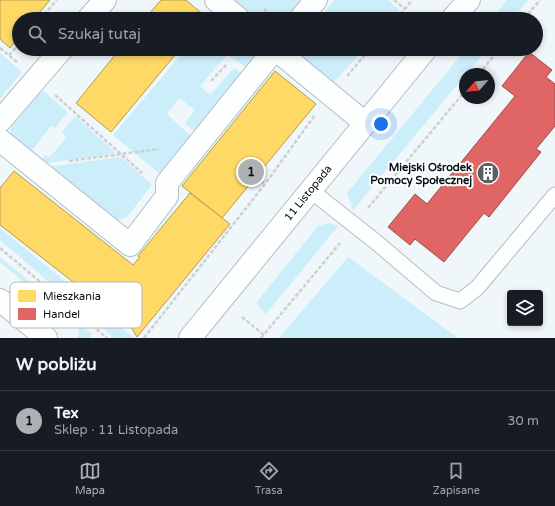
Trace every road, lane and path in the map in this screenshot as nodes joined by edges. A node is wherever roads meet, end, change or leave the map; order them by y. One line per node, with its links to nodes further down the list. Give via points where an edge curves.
1 (57, 0): 10 (path)
2 (105, 0): 11 (street)
3 (216, 0): 12 (street)
4 (316, 0): 13 (street)
5 (394, 0): 9 (path)
6 (412, 0): 9 (path)
7 (469, 0): 15 (street)
8 (540, 0): 16 (path)
9 (406, 9): 14 (path)
10 (46, 12)
11 (94, 12)
12 (231, 12)
13 (306, 12)
14 (403, 12)
15 (458, 12)
16 (530, 12)
17 (12, 52): 18 (path)
18 (9, 55)
19 (56, 56): 26 (street)
20 (269, 56): 31 (street)
21 (284, 56): 27 (street)
22 (364, 56): 27 (path)
23 (420, 56): 29 (street, 11 Listopada)
24 (493, 56): 25 (path)
25 (484, 68)
26 (37, 78): 28 (street); 32 (path)
27 (330, 94): 29 (street); 35 (path)
28 (0, 121)
29 (365, 123): 36 (street, 11 Listopada)
30 (0, 140): 33 (street)
31 (197, 144): 32 (path); 38 (street, via 167,183)
32 (122, 154): 33 (path); 38 (path)
33 (33, 166): 38 (street, via 130,245)
34 (256, 176): 35 (path)
35 (265, 184): 49 (path)
36 (310, 190): 37 (lane, via 436,292 460,300 477,288); 50 (street, 11 Listopada)
37 (555, 195)
38 (167, 196)
39 (0, 248): 40 (path)
40 (40, 282)
41 (0, 300): 42 (street)
42 (10, 308)
43 (243, 318): 46 (path)
44 (34, 328): 47 (street)
45 (95, 328): 48 (path)
46 (264, 334)
47 (46, 338)
48 (107, 338)
49 (144, 338)
50 (190, 338)

